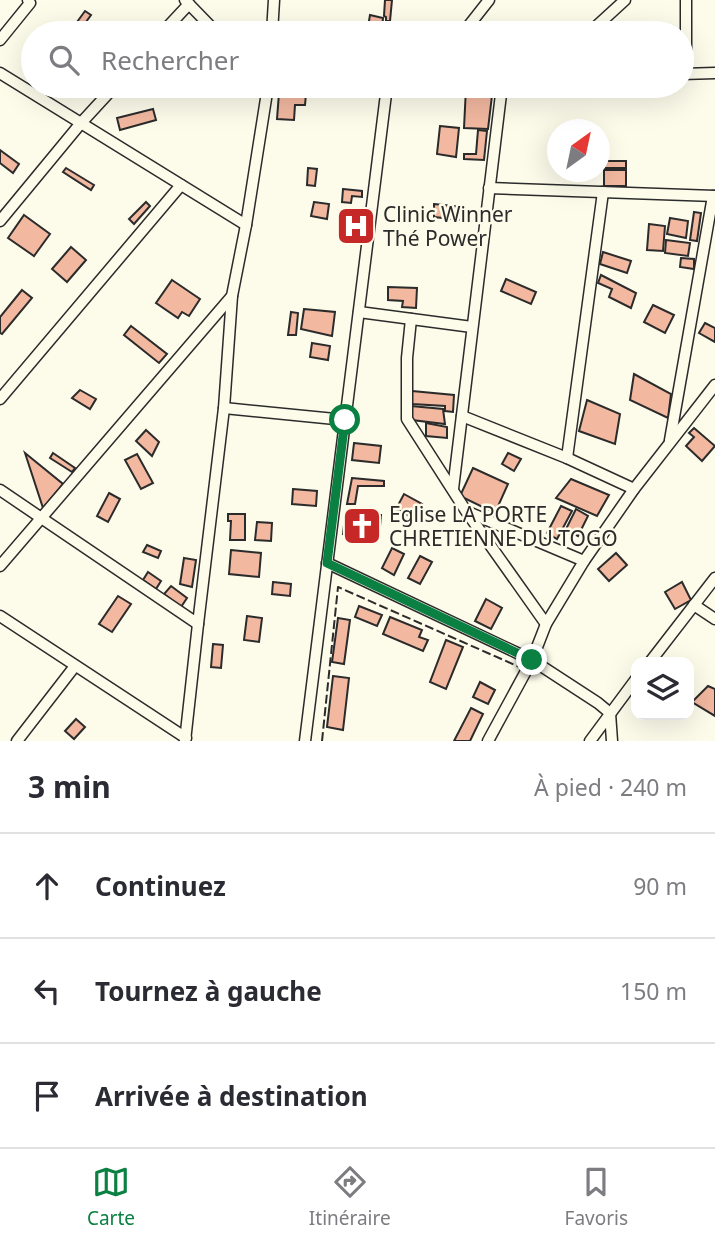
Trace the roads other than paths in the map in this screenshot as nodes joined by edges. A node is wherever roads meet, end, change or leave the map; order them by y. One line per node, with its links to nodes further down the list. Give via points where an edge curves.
1 (274, 0): 9 (street)
2 (489, 0): 10 (street)
3 (625, 0): 11 (street)
4 (686, 0): 12 (street)
5 (30, 1): 13 (street)
6 (187, 2): 7 (street); 8 (street)
7 (172, 21)
8 (205, 21)
9 (273, 21)
10 (473, 21)
11 (602, 21)
12 (685, 21)
13 (0, 40)
14 (0, 73): 17 (street)
15 (715, 73): 16 (street)
16 (694, 74)
17 (21, 86)
18 (40, 98): 23 (street)
19 (104, 98): 23 (street)
20 (266, 98): 29 (street)
21 (386, 98): 31 (street)
22 (500, 98): 25 (street)
23 (81, 123): 24 (street); 28 (street)
24 (181, 185): 29 (street); 35 (street)
25 (489, 188): 26 (street); 33 (street)
26 (603, 192): 27 (street); 40 (street)
27 (714, 196): 39 (street)
28 (0, 221)
29 (246, 225): 30 (street)
30 (232, 296): 36 (street); 45 (street)
31 (359, 312): 32 (street); 38 (street)
32 (411, 319): 33 (street); 41 (street, via 407,419)
33 (472, 327): 37 (street)
34 (715, 385): 39 (street)
35 (0, 400)
36 (224, 408): 38 (street); 53 (street)
37 (461, 416): 40 (street); 41 (street)
38 (345, 420): 47 (street)
39 (670, 444): 42 (street)
40 (567, 458): 42 (street)
41 (453, 489): 44 (street)
42 (635, 489): 46 (street)
43 (0, 490): 45 (street)
44 (466, 511): 46 (street); 54 (street)
45 (42, 518): 48 (street); 53 (street)
46 (584, 561): 54 (street)
47 (327, 563): 56 (street); 62 (street)
48 (0, 566)
49 (715, 578): 50 (street)
50 (694, 605): 52 (street); 55 (street)
51 (0, 616): 57 (street)
52 (715, 620)
53 (198, 624): 60 (street)
54 (546, 624): 56 (street)
55 (654, 657)
56 (532, 660): 59 (street); 63 (street)
57 (75, 666): 60 (street); 61 (street)
58 (631, 686): 59 (street)
59 (610, 713): 64 (street); 65 (street)
60 (186, 740)
61 (17, 741)
62 (305, 741)
63 (488, 741)
64 (590, 741)
65 (612, 741)

